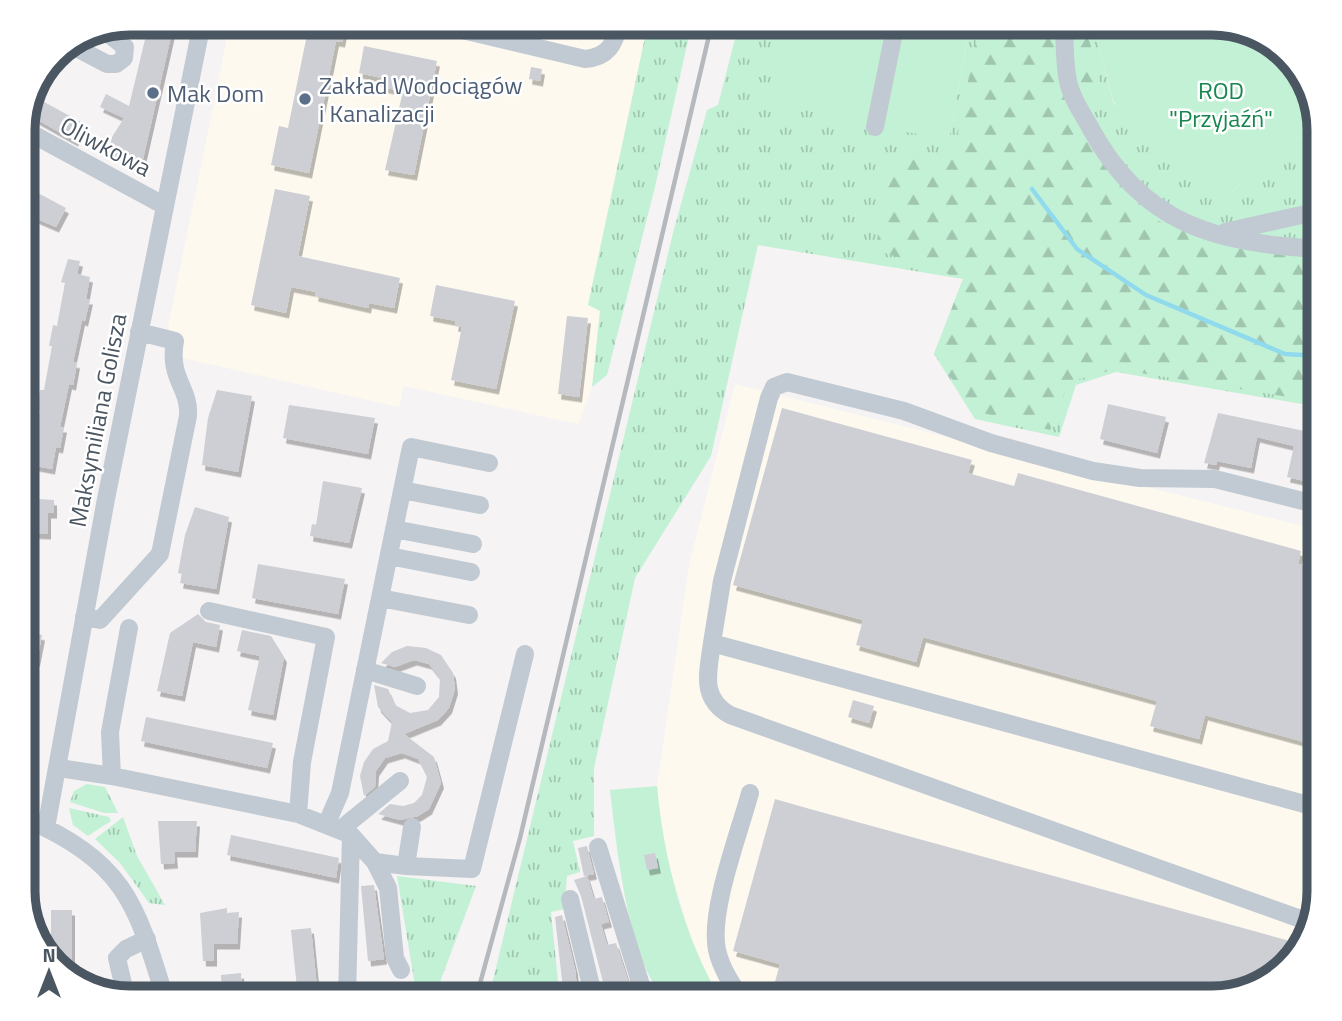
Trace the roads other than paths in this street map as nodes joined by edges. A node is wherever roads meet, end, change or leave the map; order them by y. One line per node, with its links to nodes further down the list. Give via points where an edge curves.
1 (200, 35): 10 (street, Maksymiliana Golisza)
2 (484, 35): 3 (street, via 586,59 609,50)
3 (617, 35)
4 (894, 35): 8 (street)
5 (1065, 35): 12 (street, via 1068,85 1104,153 1154,206)
6 (112, 37): 7 (street, via 125,47 124,58 116,64)
7 (80, 50)
8 (875, 127)
9 (35, 136): 10 (street, Oliwkowa)
10 (165, 206): 14 (street, Maksymiliana Golisza)
11 (1307, 214): 12 (street)
12 (1218, 233): 13 (street)
13 (1307, 248)
14 (139, 332): 26 (street, Maksymiliana Golisza); 26 (street, via 175,341 172,366 189,406 188,416 160,554 100,620)
15 (489, 463): 16 (street, via 411,446)
16 (402, 490): 18 (street); 19 (street)
17 (1307, 502): 28 (street, via 1215,479 1140,478 1093,471 990,443 925,417 787,382 774,387 722,581)
18 (480, 505)
19 (394, 529): 20 (street); 21 (street)
20 (473, 544)
21 (388, 556): 22 (street); 23 (street)
22 (471, 572)
23 (380, 598): 25 (street); 30 (street)
24 (209, 611): 37 (street, via 326,637 302,762)
25 (468, 615)
26 (84, 617): 32 (street, Maksymiliana Golisza)
27 (130, 628): 33 (street, via 110,732)
28 (712, 643): 36 (street); 46 (street, via 707,689 715,705 730,715)
29 (525, 654): 44 (street, via 471,869)
30 (365, 670): 31 (street); 41 (street, via 340,793)
31 (417, 687)
32 (59, 768): 33 (street); 40 (street, Maksymiliana Golisza)
33 (112, 776): 37 (street)
34 (400, 782): 41 (street)
35 (750, 793): 54 (street, via 718,909 716,935 723,968)
36 (1307, 805)
37 (298, 814): 41 (street)
38 (35, 823): 40 (street)
39 (412, 827): 44 (street)
40 (46, 828): 47 (street, via 83,849 109,871 134,905)
41 (339, 829): 43 (street); 51 (street)
42 (598, 847): 53 (street)
43 (375, 862): 44 (street); 48 (street, via 388,887)
44 (406, 866)
45 (570, 899): 52 (street)
46 (1302, 920)
47 (147, 939): 49 (street, via 117,958); 50 (street)
48 (401, 970)
49 (123, 985)
50 (161, 986)
51 (346, 986)
52 (591, 986)
53 (642, 986)
54 (734, 986)

